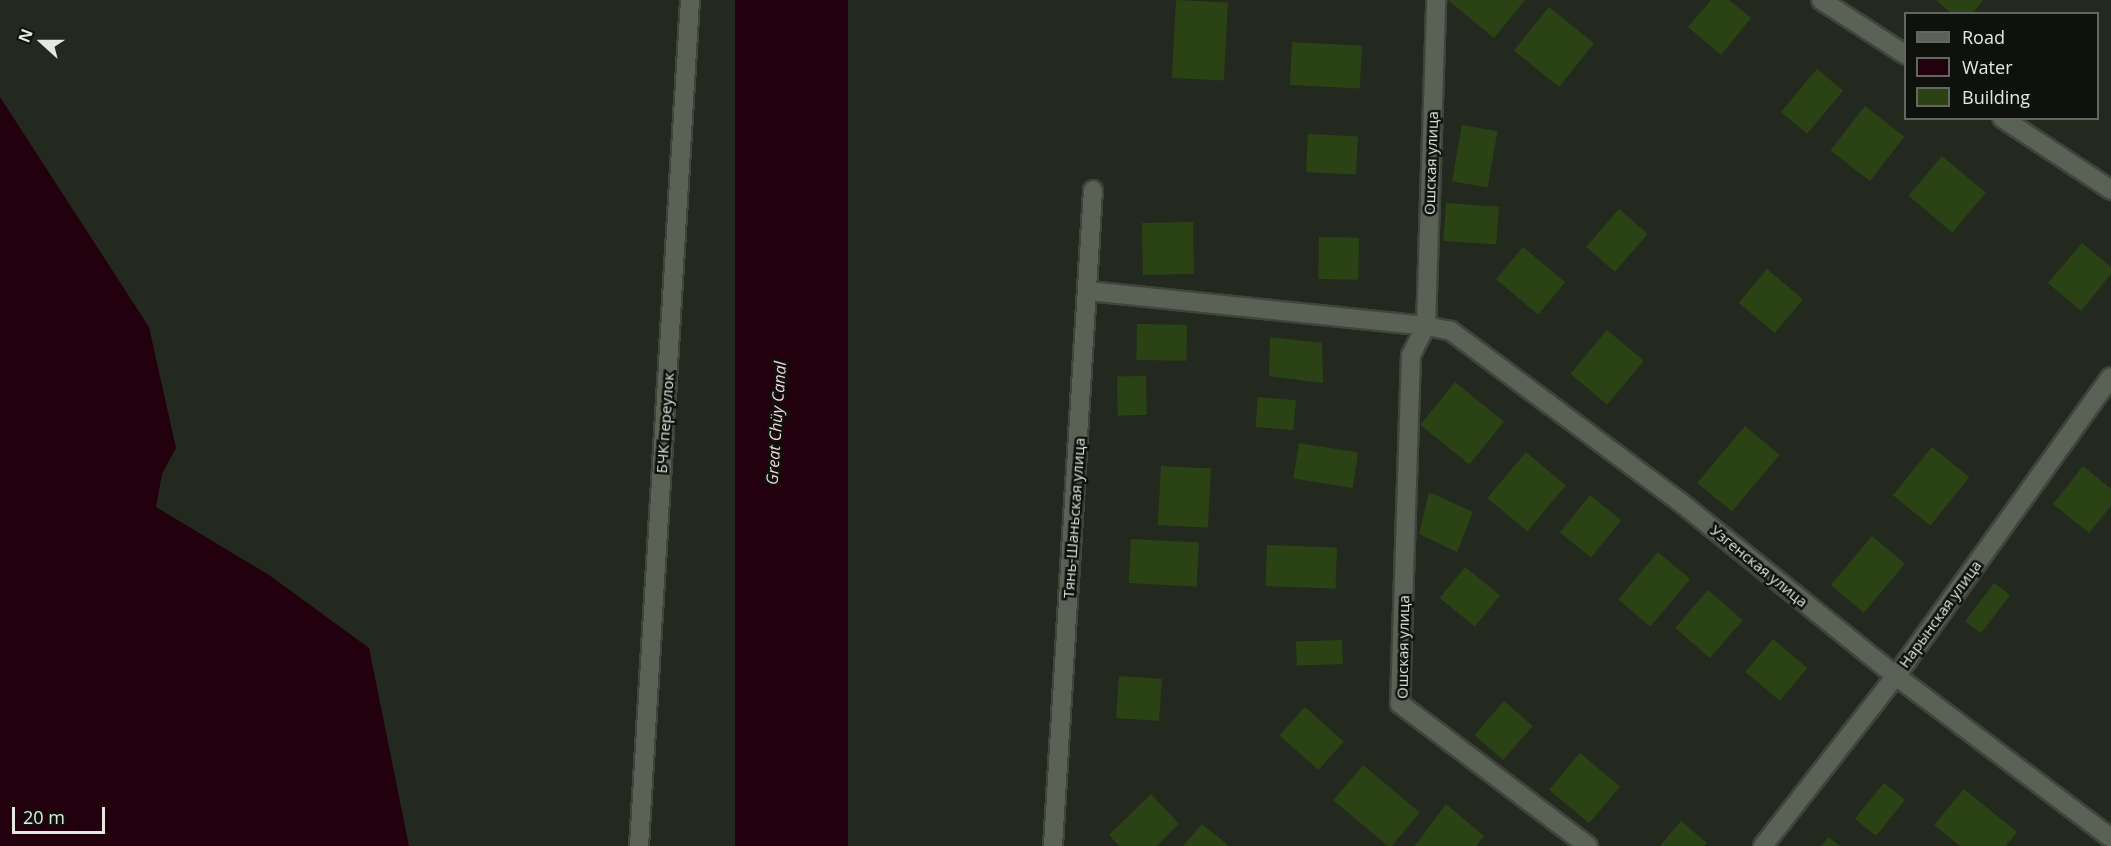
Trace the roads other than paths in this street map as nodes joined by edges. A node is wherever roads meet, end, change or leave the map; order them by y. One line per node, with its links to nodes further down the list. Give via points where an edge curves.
1 (690, 0): 13 (street, БЧК переулок)
2 (1436, 0): 9 (street, Ошская улица)
3 (1821, 0): 4 (street)
4 (1904, 55)
5 (2005, 120): 7 (street)
6 (1093, 190): 8 (street, Тянь-Шаньская улица)
7 (2111, 190)
8 (1088, 291): 9 (street, Узгенская улица); 14 (street, Тянь-Шаньская улица)
9 (1426, 326): 11 (street, Узгенская улица, via 1450,331 1558,411 1680,502); 15 (street, Ошская улица, via 1411,355 1400,704)
10 (2111, 377): 11 (street, Нарынская улица)
11 (1896, 676): 12 (street, Узгенская улица); 16 (street, Нарынская улица)
12 (2111, 838)
13 (639, 846)
14 (1053, 846)
15 (1588, 846)
16 (1763, 846)

